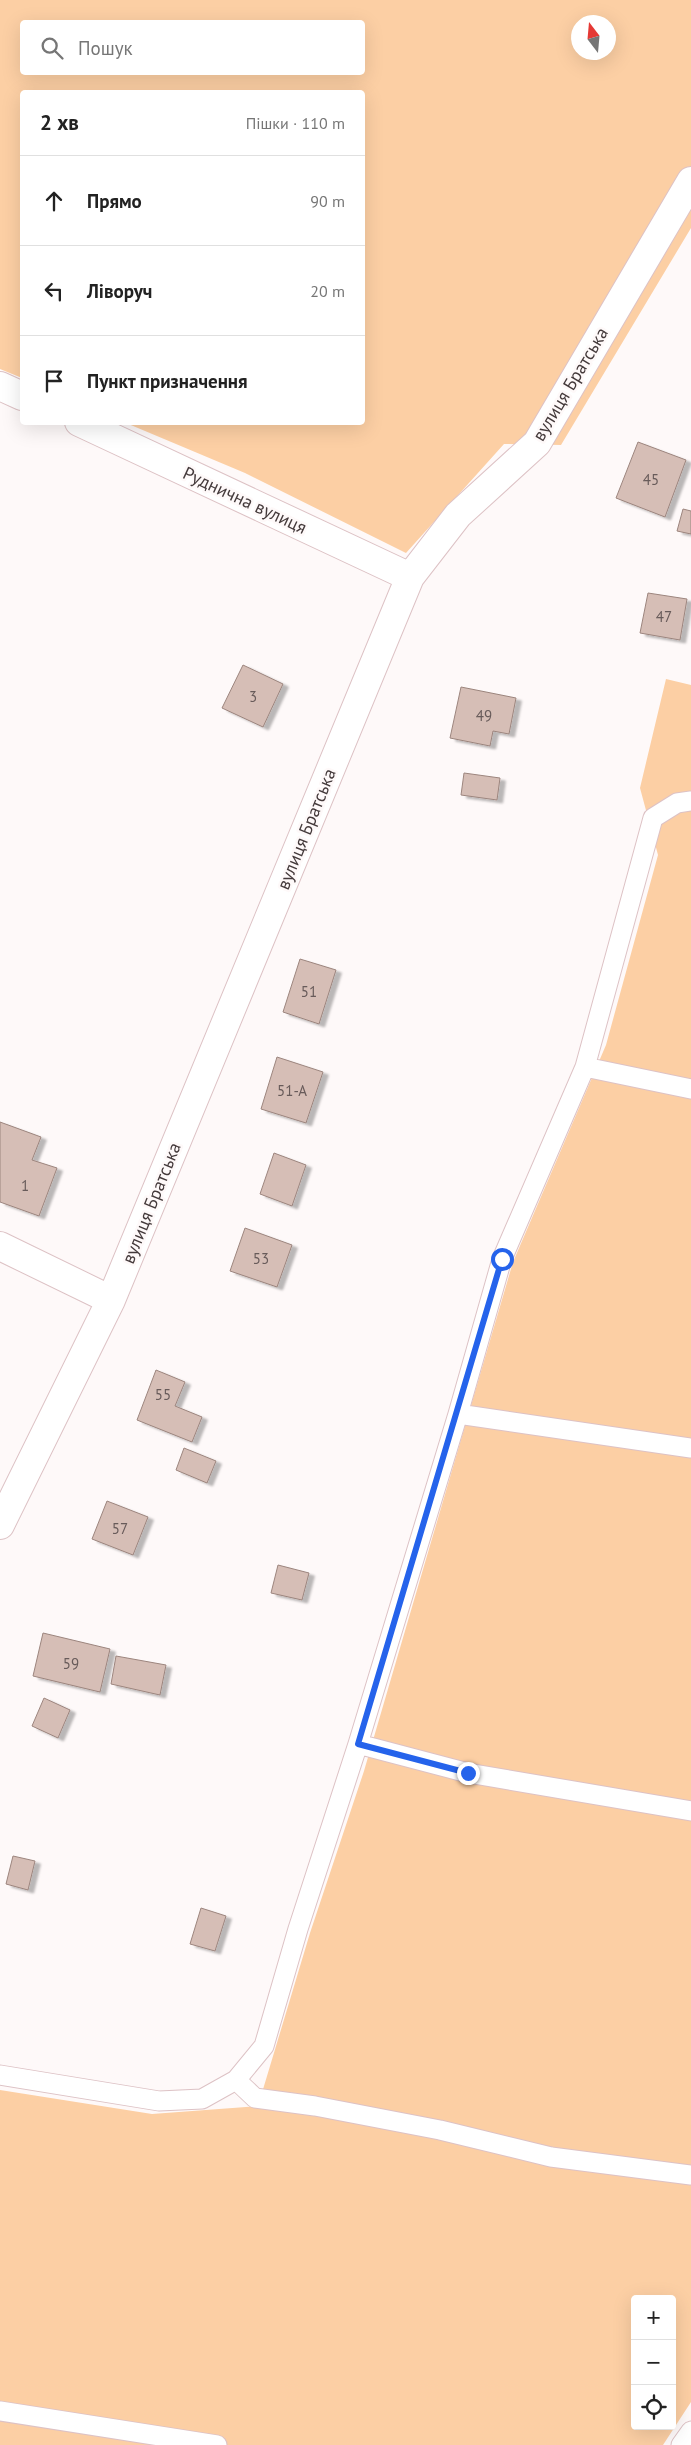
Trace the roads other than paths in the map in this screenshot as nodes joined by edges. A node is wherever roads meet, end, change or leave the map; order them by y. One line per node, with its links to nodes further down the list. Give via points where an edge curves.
1 (691, 181): 5 (street, вулиця Братська, via 537,443 458,515)
2 (0, 386): 3 (street)
3 (20, 395)
4 (85, 425): 5 (street, Руднична вулиця)
5 (410, 577): 10 (street, вулиця Братська)
6 (691, 801): 7 (lane, via 677,803 653,818)
7 (585, 1067): 8 (lane); 11 (lane, via 502,1259)
8 (691, 1089)
9 (0, 1246): 10 (street)
10 (111, 1300): 13 (street, вулиця Братська)
11 (458, 1414): 12 (lane); 14 (lane)
12 (691, 1448)
13 (0, 1525)
14 (358, 1744): 15 (lane, via 468,1773); 17 (lane, via 264,2046)
15 (691, 1811)
16 (0, 2075): 17 (lane, via 159,2101 202,2099)
17 (236, 2080): 18 (lane, via 255,2098 440,2130 551,2157)
18 (691, 2175)
19 (0, 2412): 21 (lane)
20 (691, 2431): 22 (lane)
21 (217, 2445)
22 (681, 2445)

